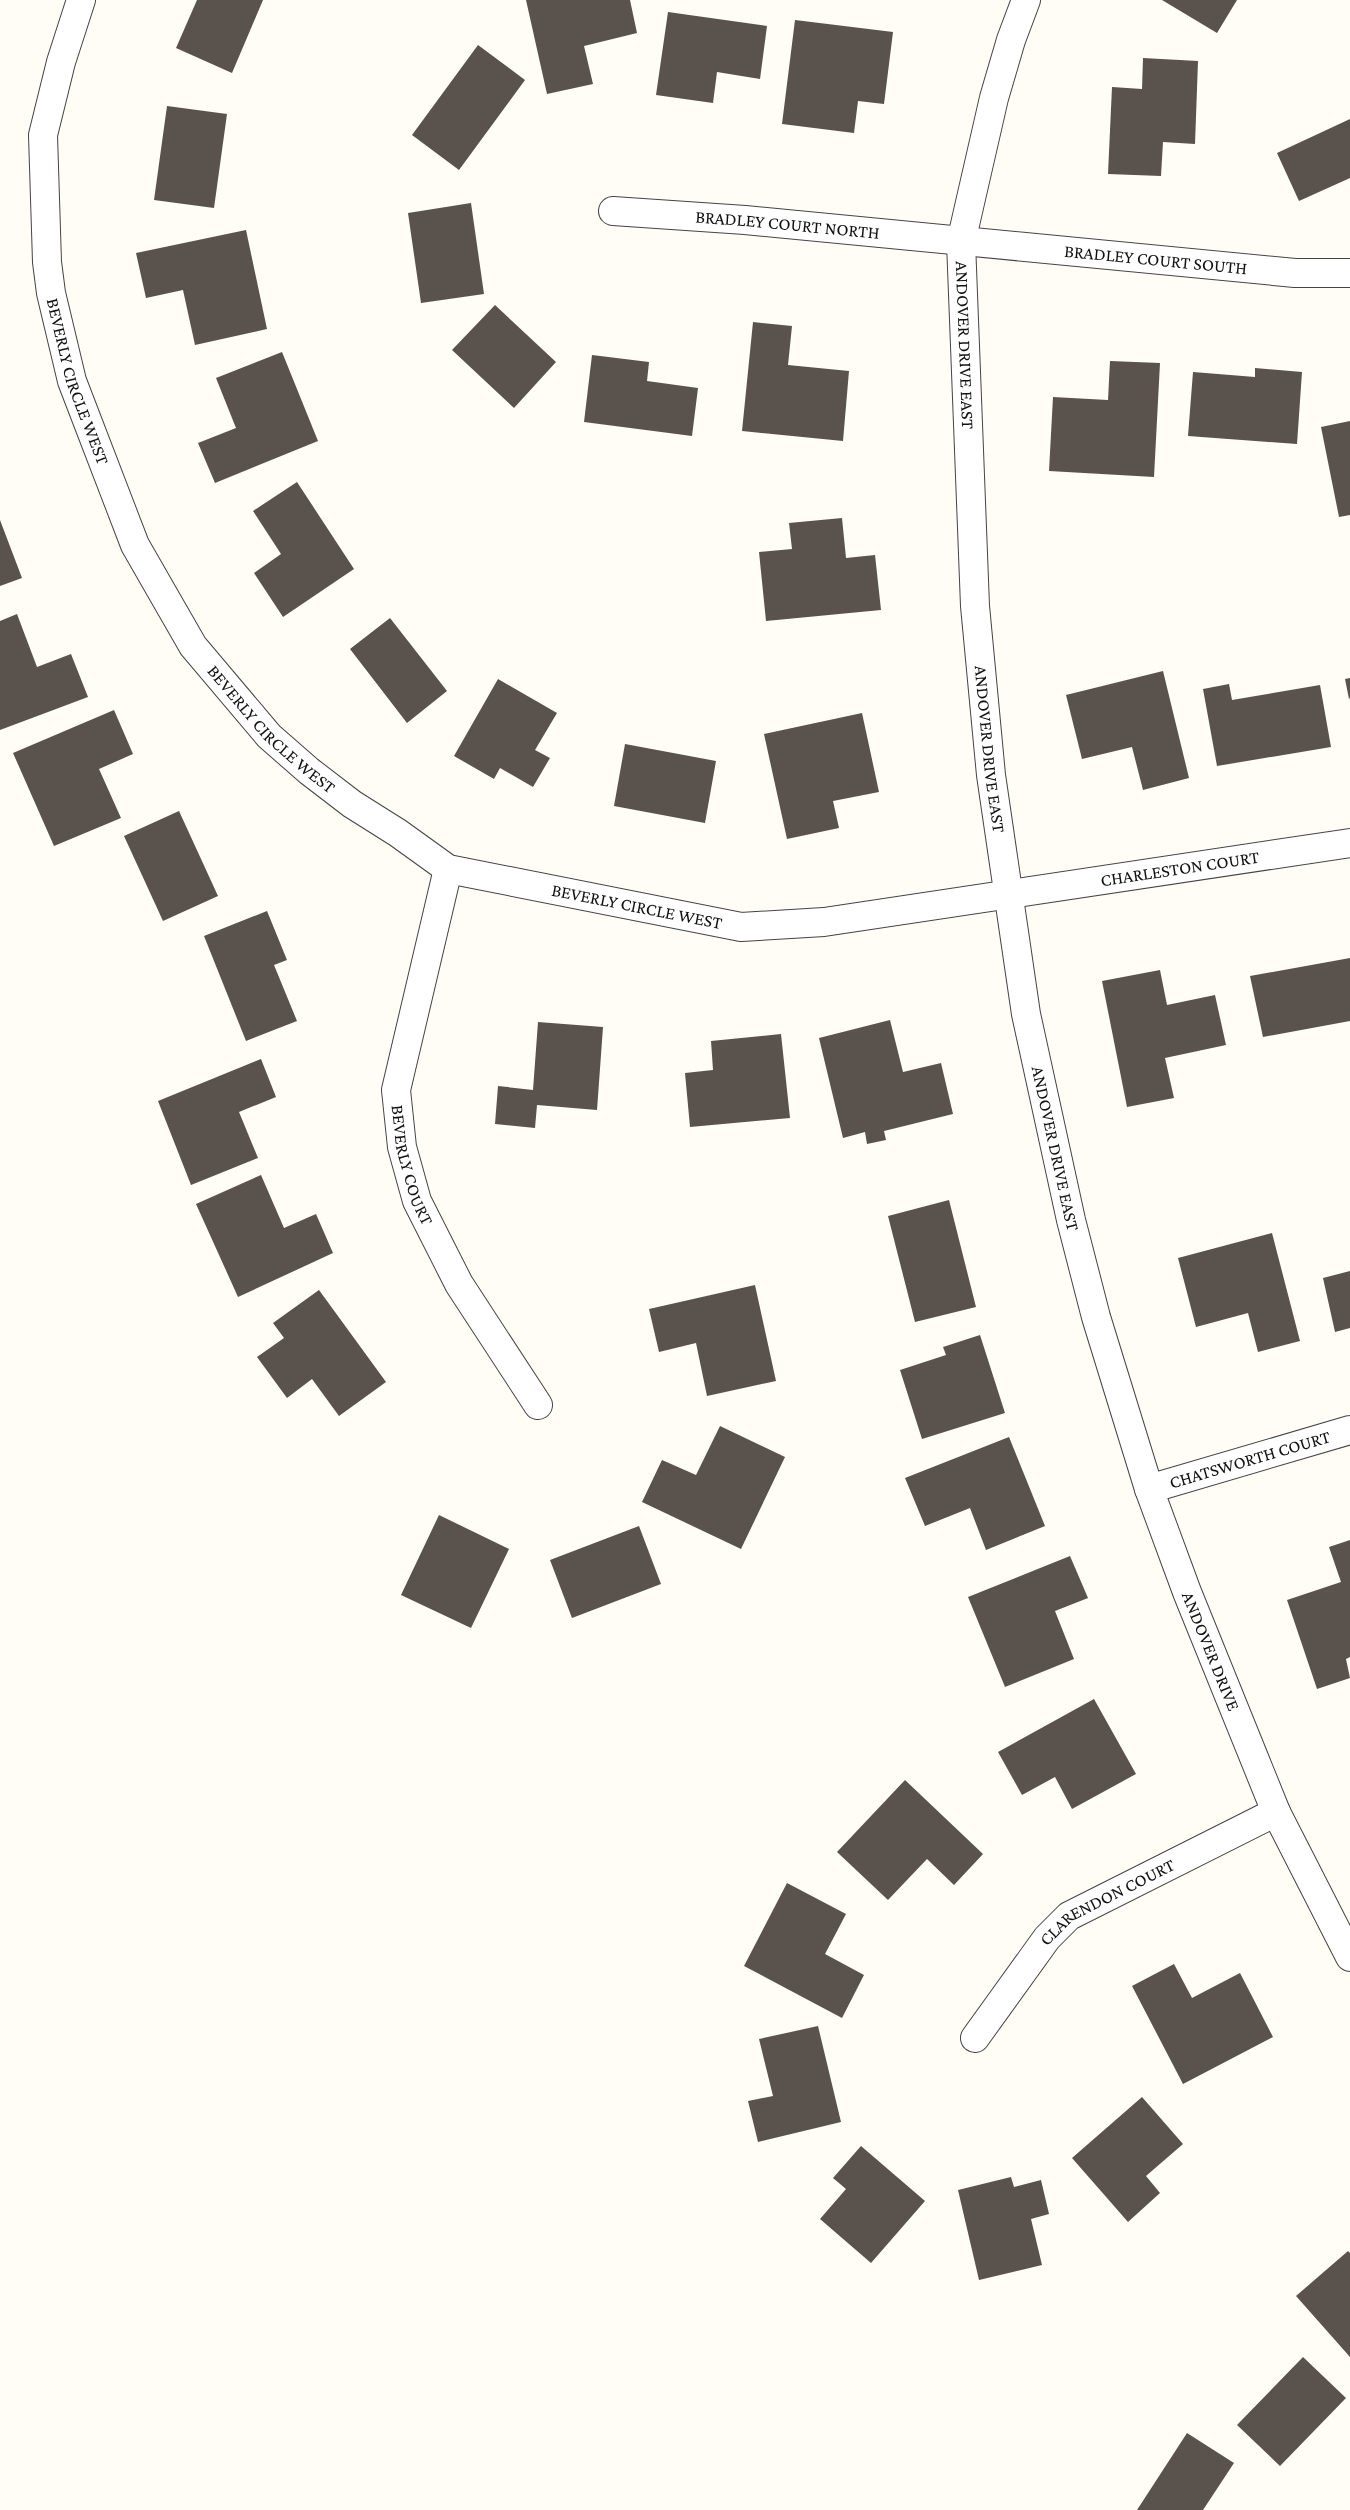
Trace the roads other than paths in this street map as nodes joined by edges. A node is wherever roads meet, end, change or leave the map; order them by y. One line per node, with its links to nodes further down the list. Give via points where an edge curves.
1 (81, 0): 7 (street, BEVERLY CIRCLE WEST, via 43,135 47,262 72,381 135,545 193,646 269,736 352,804 398,832)
2 (1026, 0): 4 (street, ANDOVER DRIVE EAST, via 994,98)
3 (613, 211): 4 (street, BRADLEY COURT NORTH, via 745,220)
4 (961, 242): 5 (street, BRADLEY COURT SOUTH, via 1295,273); 8 (street, ANDOVER DRIVE EAST, via 975,606 991,775)
5 (1350, 273)
6 (1350, 843): 8 (street, CHARLESTON COURT)
7 (448, 869): 8 (street, BEVERLY CIRCLE WEST, via 741,927 824,922); 9 (street, BEVERLY COURT, via 396,1090 402,1147 417,1201 459,1284)
8 (1009, 895): 11 (street, ANDOVER DRIVE EAST, via 1026,1014 1071,1220 1096,1317)
9 (538, 1405)
10 (1350, 1430): 11 (street, CHATSWORTH COURT)
11 (1149, 1489): 12 (street, ANDOVER DRIVE)
12 (1276, 1812): 13 (street, ANDOVER DRIVE); 14 (street, CLARENDON COURT, via 1069,1916 1047,1938)
13 (1350, 1957)
14 (975, 2038)

